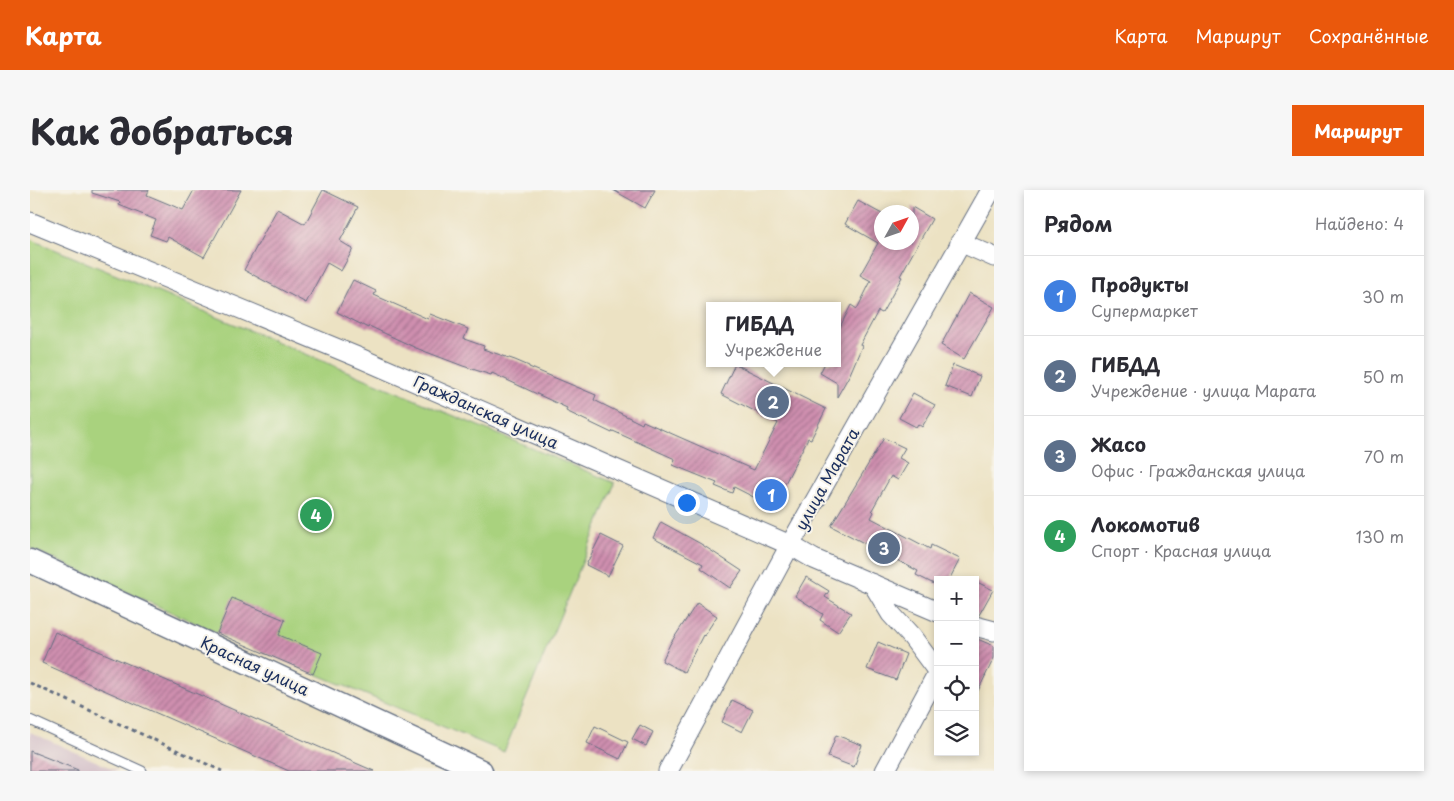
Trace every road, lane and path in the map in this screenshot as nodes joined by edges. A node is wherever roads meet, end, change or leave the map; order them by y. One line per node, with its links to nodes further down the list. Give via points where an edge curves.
1 (991, 190): 3 (street, улица Марата)
2 (30, 222): 5 (street, Гражданская улица, via 360,358)
3 (960, 242): 4 (street); 5 (street, улица Марата)
4 (994, 257)
5 (790, 546): 7 (street, Гражданская улица); 18 (street, улица Марата)
6 (30, 562): 17 (street, Красная улица)
7 (873, 584): 8 (street, Гражданская улица); 11 (street, via 891,614)
8 (934, 610)
9 (979, 627): 10 (street)
10 (994, 631)
11 (934, 667)
12 (934, 680): 19 (street)
13 (30, 683): 16 (path)
14 (30, 720): 15 (lane)
15 (142, 771)
16 (222, 771)
17 (481, 771)
18 (668, 771)
19 (886, 771)

